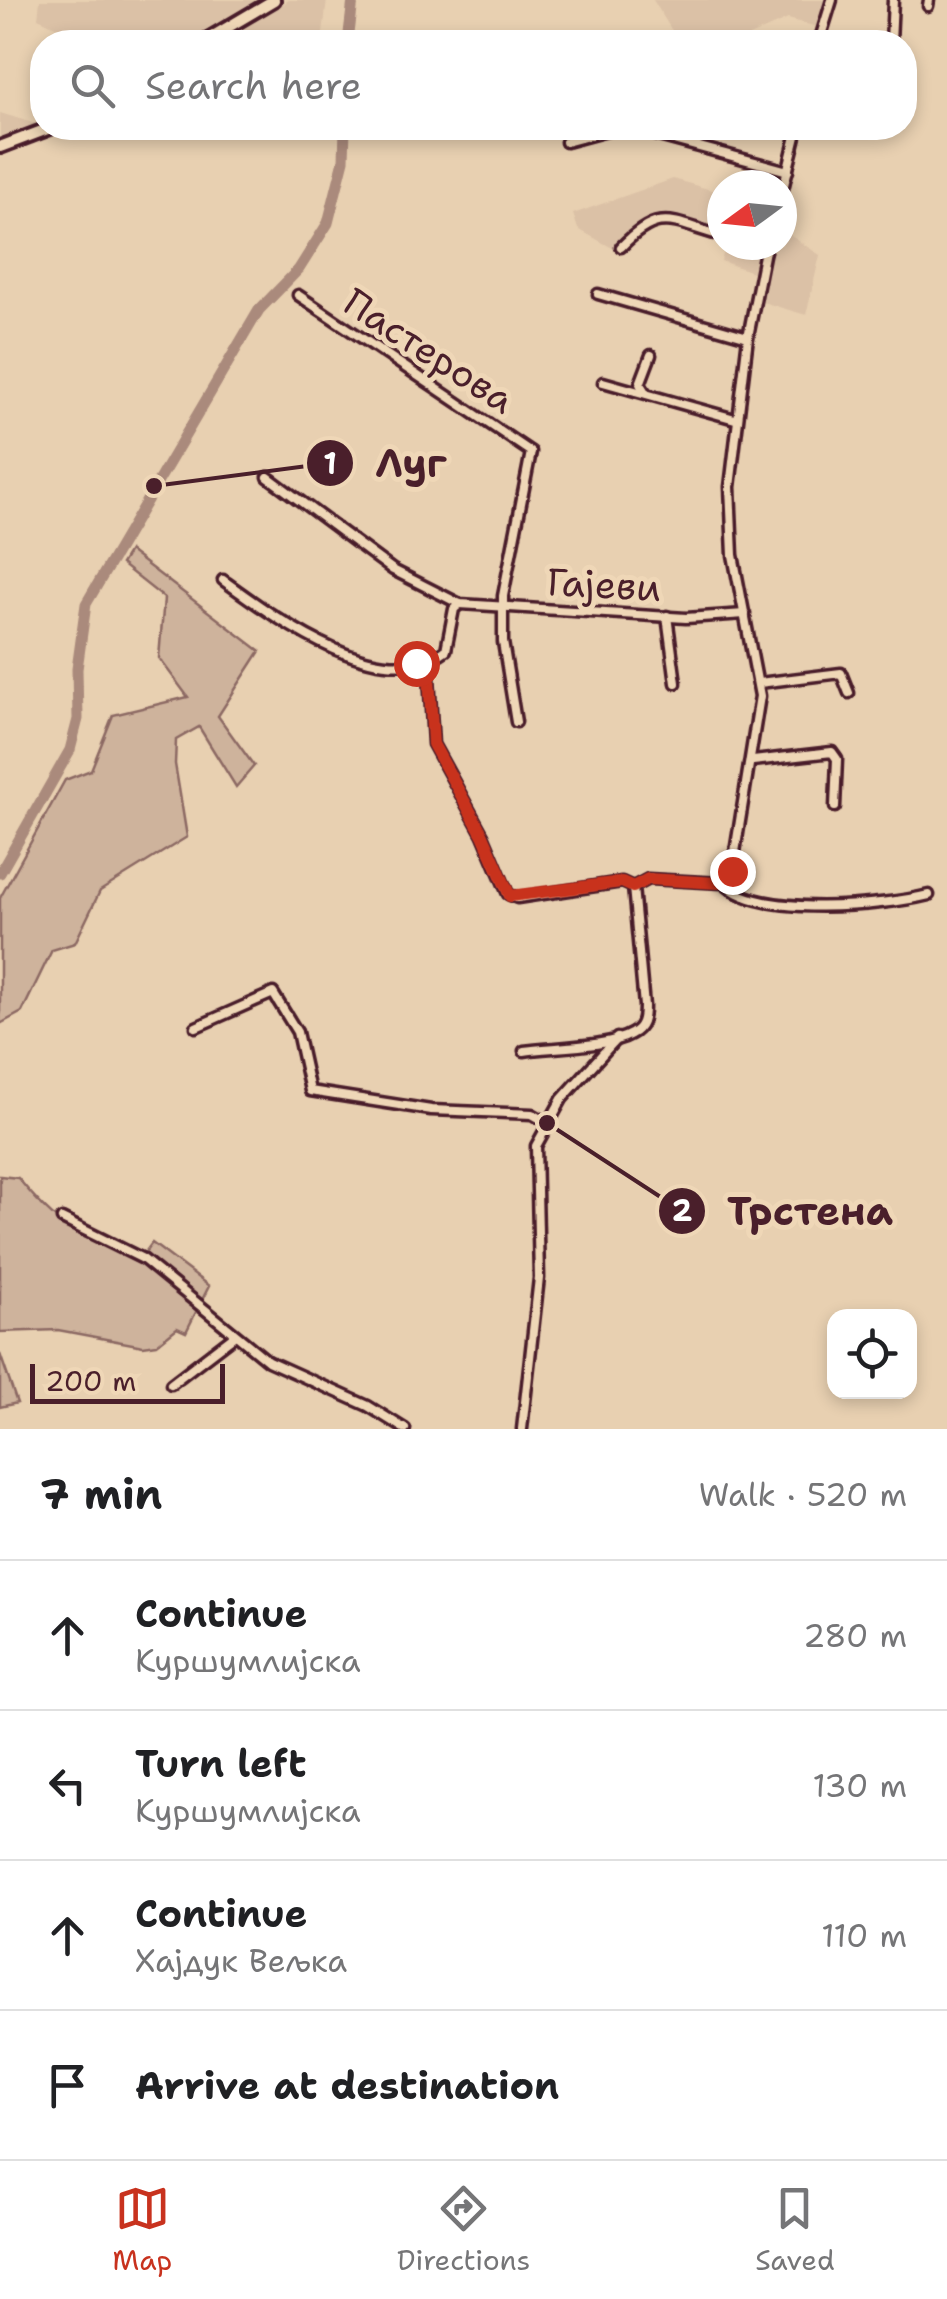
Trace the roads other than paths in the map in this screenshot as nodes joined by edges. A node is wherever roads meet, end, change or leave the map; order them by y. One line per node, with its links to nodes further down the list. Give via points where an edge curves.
1 (274, 0): 4 (main road)
2 (832, 0): 5 (street)
3 (893, 0): 6 (street)
4 (223, 30)
5 (822, 30)
6 (892, 30)
7 (30, 135): 12 (main road)
8 (573, 140): 11 (street)
9 (672, 140): 13 (street)
10 (795, 140): 14 (street)
11 (566, 142)
12 (0, 146)
13 (781, 170)
14 (788, 170)
15 (707, 233): 16 (street, via 654,221)
16 (621, 248)
17 (764, 260): 20 (street)
18 (598, 294): 20 (street)
19 (298, 295): 28 (street, Пастерова, via 530,452)
20 (748, 337): 24 (street)
21 (651, 355): 23 (street, via 640,384)
22 (603, 382): 23 (street)
23 (645, 392): 24 (street)
24 (736, 419): 29 (street, via 730,487)
25 (268, 478): 27 (street, via 394,570)
26 (223, 580): 31 (street, via 356,657 391,668)
27 (460, 604): 28 (street, Гајеви); 31 (street, via 450,645)
28 (503, 608): 30 (street, Гајеви); 35 (street)
29 (745, 614): 30 (street, Гајеви); 33 (street)
30 (667, 616): 32 (street)
31 (428, 659): 39 (street, via 433,744 508,894 622,882)
32 (676, 683)
33 (758, 683): 34 (street, via 841,673); 36 (street)
34 (849, 693)
35 (516, 722)
36 (753, 761): 37 (street, via 832,752); 38 (street, via 732,871)
37 (834, 807)
38 (723, 882): 39 (street, via 648,879); 40 (street, via 760,900 845,907)
39 (633, 887): 42 (street, via 644,1016 630,1035)
40 (929, 896)
41 (196, 1026): 44 (street, via 273,993 297,1032 310,1091 431,1110 532,1114)
42 (617, 1038): 43 (street); 44 (street)
43 (524, 1051)
44 (546, 1122): 49 (street, via 535,1154 538,1278)
45 (62, 1219): 46 (street, via 143,1259)
46 (235, 1335): 47 (street); 48 (street, via 268,1361)
47 (171, 1384)
48 (405, 1429)
49 (522, 1429)

